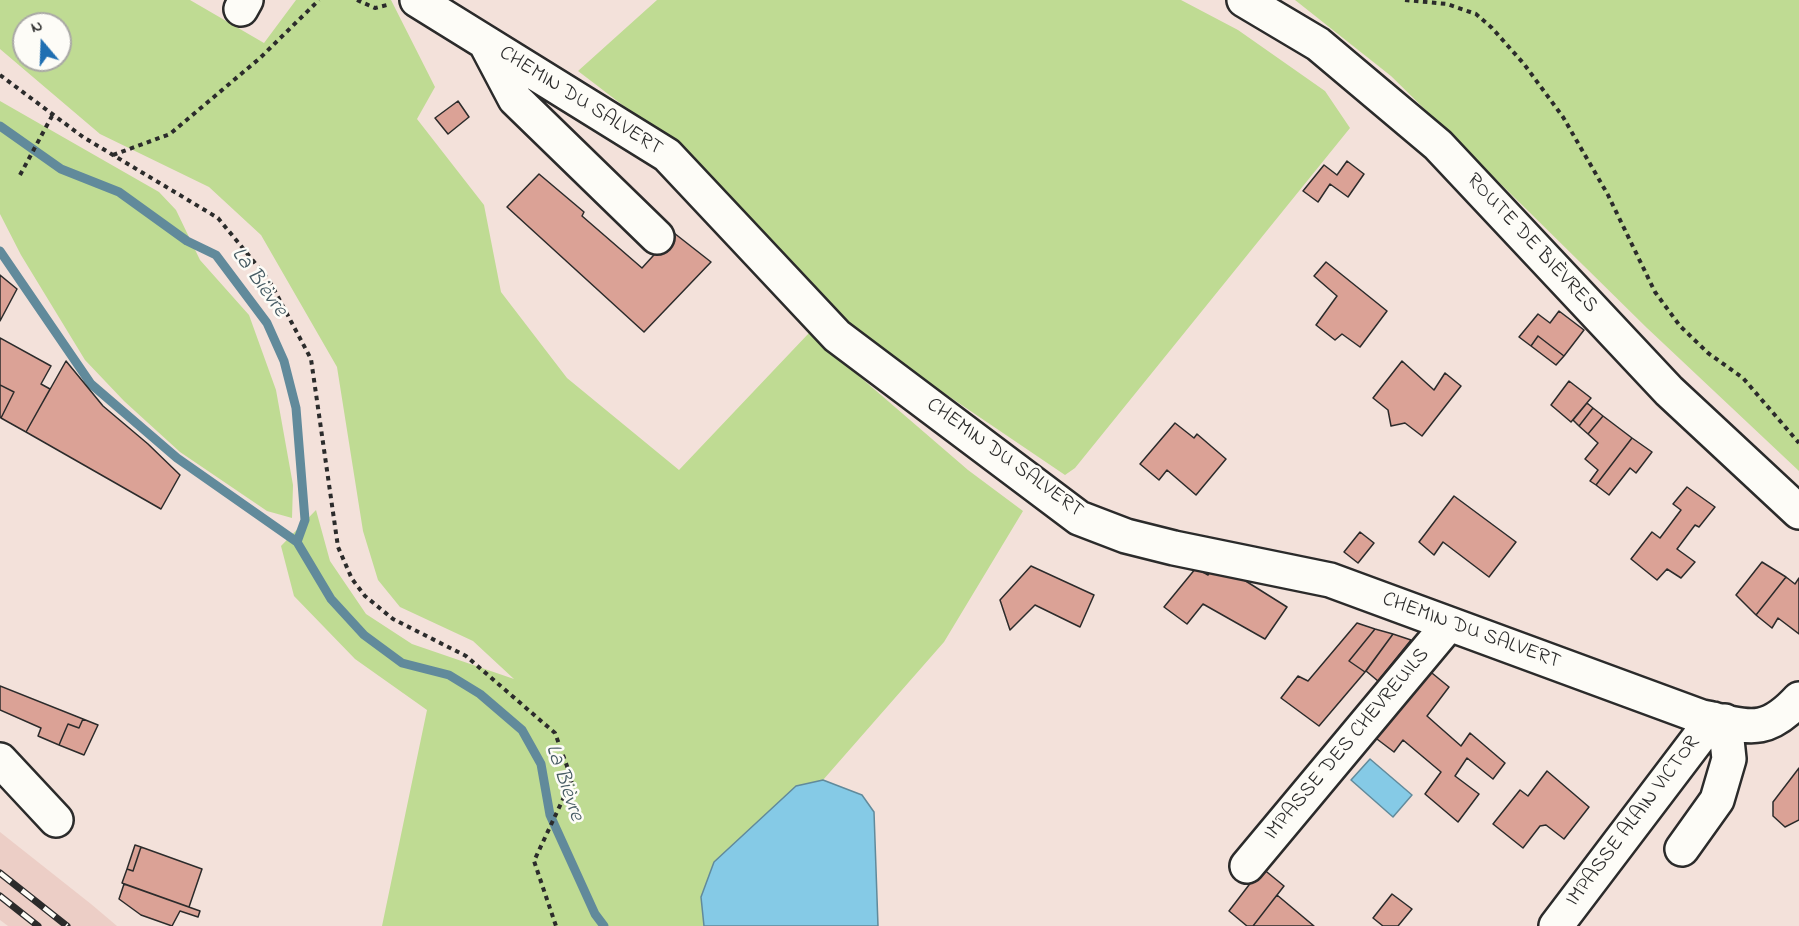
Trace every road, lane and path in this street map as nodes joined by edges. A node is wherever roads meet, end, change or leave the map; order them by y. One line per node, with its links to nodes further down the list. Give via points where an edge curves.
1 (319, 0): 9 (path, via 260,58 170,134)
2 (357, 0): 5 (path, via 375,8)
3 (1244, 0): 13 (street, ROUTE DE BIÈVRES, via 1318,44 1438,146 1669,391)
4 (1405, 0): 12 (path, via 1447,4 1476,14 1492,28 1563,117 1608,195 1655,292 1680,326 1743,378)
5 (405, 1): 6 (street, CHEMIN DU SALVERT)
6 (485, 42): 11 (street, via 515,99); 14 (street, CHEMIN DU SALVERT, via 667,155 837,336 1079,518 1164,546 1330,580)
7 (0, 75): 8 (path)
8 (52, 116): 9 (path); 10 (path)
9 (112, 155): 21 (path, via 218,218 269,280 311,359 338,547 352,579 365,596 393,619 466,656 555,733 572,780 534,861)
10 (20, 175)
11 (657, 237)
12 (1799, 443)
13 (1799, 512)
14 (1449, 624): 16 (street, CHEMIN DU SALVERT); 20 (street, IMPASSE DES CHEVREUILS)
15 (1799, 699): 16 (street, CHEMIN DU SALVERT, via 1782,717 1767,723 1750,727)
16 (1719, 720): 19 (street, via 1730,759 1717,800); 22 (street, IMPASSE ALAIN VICTOR)
17 (0, 760): 18 (street)
18 (56, 820)
19 (1682, 849)
20 (1247, 866)
21 (556, 926)
22 (1556, 926)

